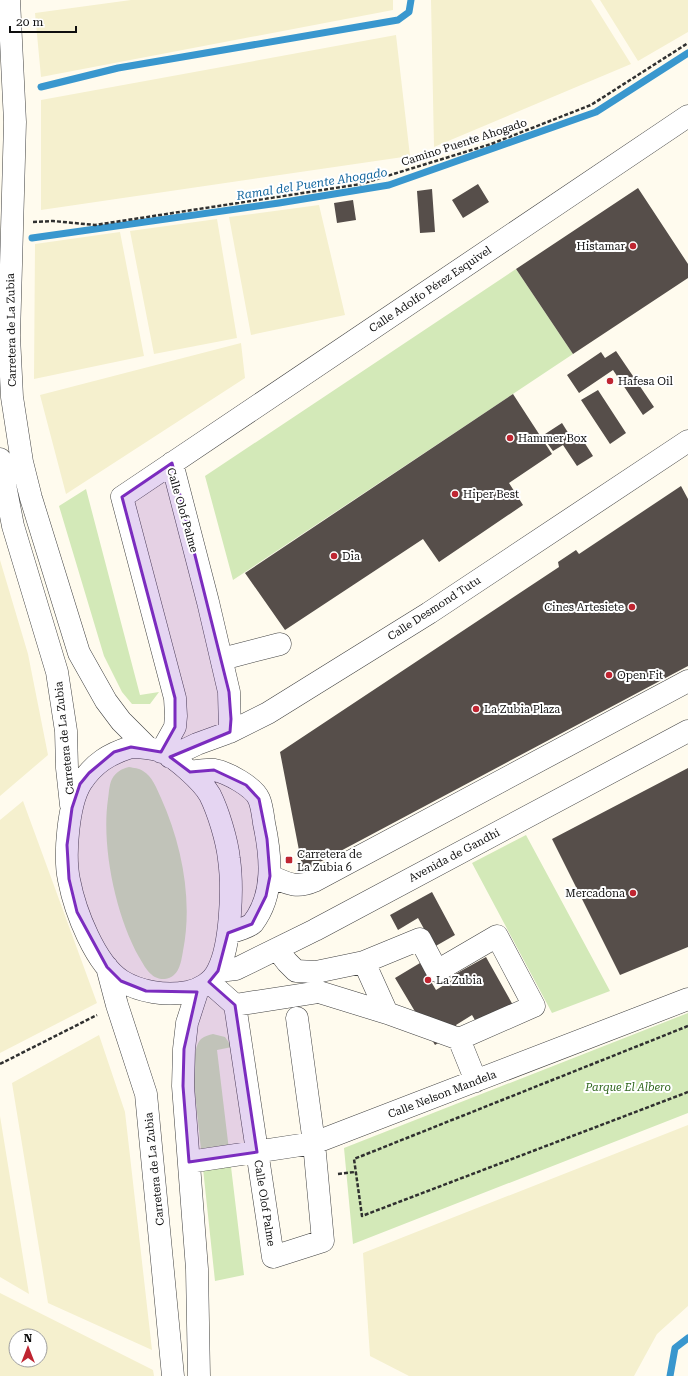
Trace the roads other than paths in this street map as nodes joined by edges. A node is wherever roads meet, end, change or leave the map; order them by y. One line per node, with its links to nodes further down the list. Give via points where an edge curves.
1 (9, 0): 11 (street, Carretera de La Zubia, via 15,122 9,336 12,397 22,462 79,653 106,701 121,721)
2 (688, 116): 5 (street, Calle Adolfo Pérez Esquivel)
3 (688, 441): 10 (street, Calle Desmond Tutu, via 429,613 268,713)
4 (0, 459): 13 (street, Carretera de La Zubia, via 13,526 57,672 66,730)
5 (172, 463): 7 (street, Calle Olof Palme); 11 (street, Calle Olof Palme, via 122,497 175,698 175,727)
6 (280, 644): 7 (street)
7 (222, 659): 10 (street, Calle Olof Palme, via 229,692)
8 (688, 681): 14 (street, via 314,881 303,886)
9 (688, 731): 16 (street, Avenida de Gandhi)
10 (230, 732): 11 (street, Calle Desmond Tutu, via 197,744)
11 (160, 752): 12 (street, Carretera de La Zubia); 13 (street, via 131,747 114,752 102,760 80,784)
12 (190, 772): 14 (street, via 214,770 233,777 246,785 259,799 267,839); 15 (street, Carretera de La Zubia, via 209,795 222,827 229,859 231,894)
13 (72, 808): 18 (street, via 67,845 69,879 77,912 92,945)
14 (270, 876): 15 (street, via 266,896 252,924)
15 (228, 933): 19 (street, Carretera de La Zubia, via 223,956)
16 (277, 949): 17 (street, via 296,971 316,972); 19 (street, Avenida de Gandhi)
17 (364, 962): 22 (street); 24 (street, via 420,939 437,971 497,936 534,1006)
18 (107, 967): 19 (street, Avenida de Gandhi, via 121,980 146,991 186,992); 29 (street, Carretera de La Zubia, via 146,1094)
19 (208, 981): 21 (street); 28 (street, via 188,1024 184,1049 182,1086)
20 (688, 999): 25 (street, Calle Nelson Mandela)
21 (235, 1005): 22 (street, via 319,992); 27 (street, Calle Olof Palme)
22 (387, 1013): 24 (street)
23 (297, 1018): 26 (street, Calle Olof Palme)
24 (459, 1039): 25 (street)
25 (476, 1081): 26 (street, Calle Nelson Mandela)
26 (314, 1143): 27 (street, Calle Nelson Mandela); 27 (street, Calle Olof Palme, via 323,1242 273,1257)
27 (257, 1152): 28 (street, Calle Nelson Mandela)
28 (189, 1162): 30 (street)
29 (173, 1376)
30 (199, 1376)

